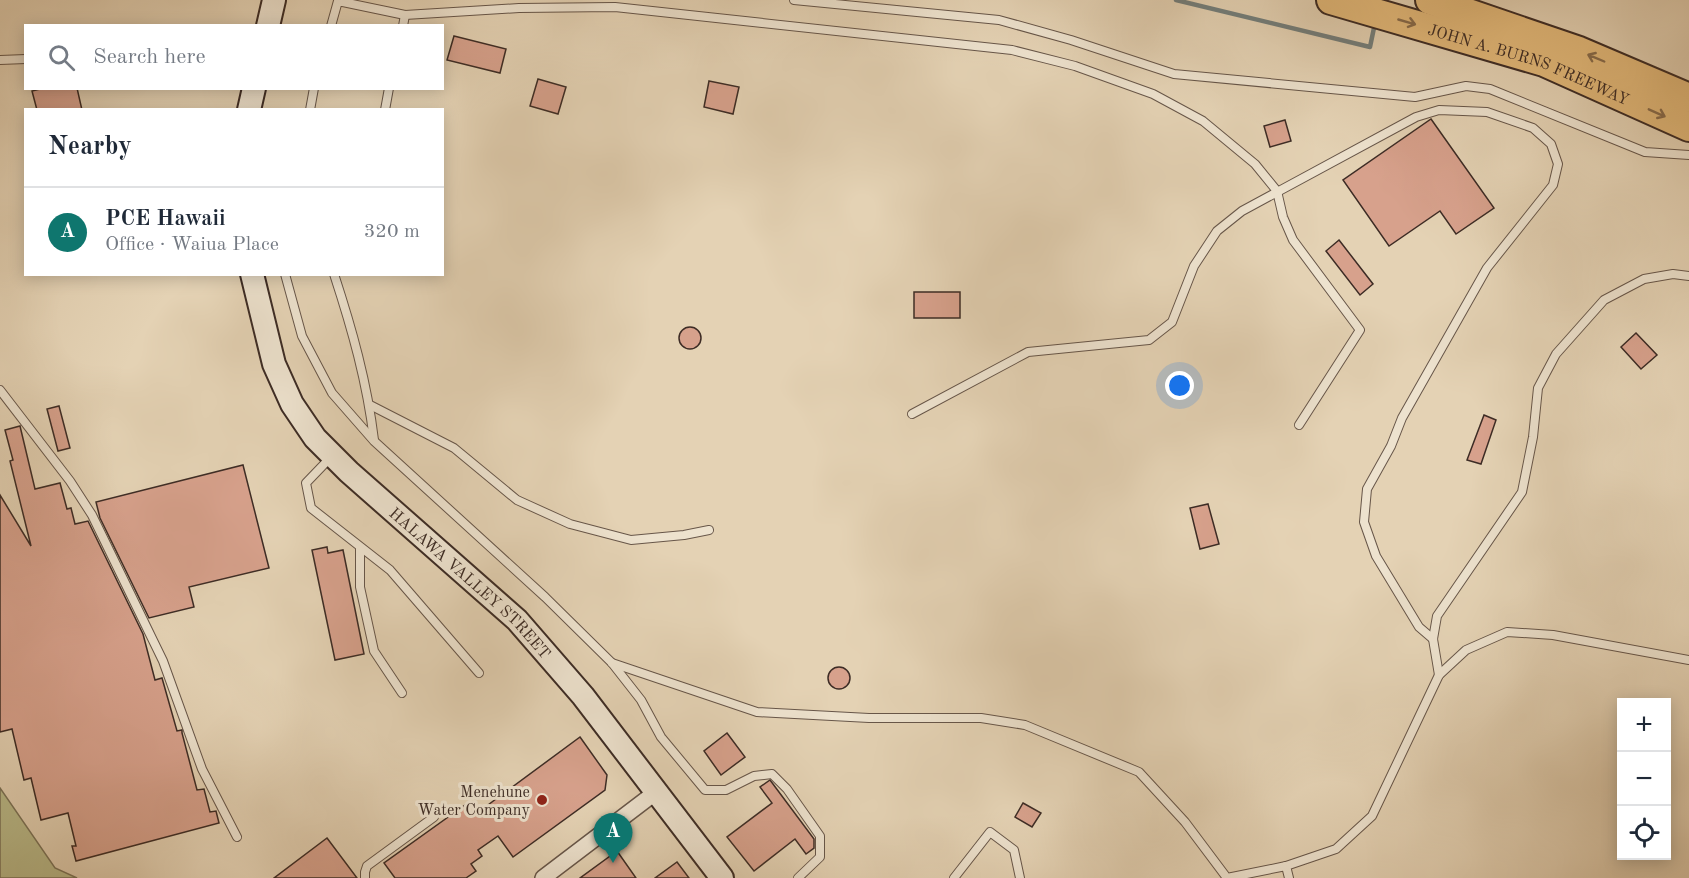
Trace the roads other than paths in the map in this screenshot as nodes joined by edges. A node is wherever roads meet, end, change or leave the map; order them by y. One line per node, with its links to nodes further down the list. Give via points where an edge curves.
1 (274, 0): 7 (street)
2 (337, 0): 6 (lane); 8 (lane)
3 (794, 0): 19 (lane, via 999,20 1174,74 1415,97 1466,86 1490,89 1645,152)
4 (1331, 0): 10 (highway, JOHN A. BURNS FREEWAY, one-way to 10)
5 (1430, 0): 10 (highway, JOHN A. BURNS FREEWAY)
6 (405, 15): 9 (lane); 20 (lane, via 615,7 1012,50 1075,66 1153,93 1203,121 1255,164)
7 (268, 24)
8 (331, 24)
9 (403, 24)
10 (1529, 46): 15 (highway, JOHN A. BURNS FREEWAY, one-way to 10, via 1579,51); 18 (highway, JOHN A. BURNS FREEWAY, one-way to 18, via 1544,62)
11 (24, 59): 12 (lane)
12 (0, 60)
13 (314, 90): 16 (lane)
14 (389, 90): 17 (lane)
15 (1689, 98)
16 (310, 108)
17 (385, 108)
18 (1689, 127)
19 (1689, 155)
20 (1277, 191): 27 (lane, via 1217,231 1194,266 1172,322 1149,340 1028,352); 28 (lane, via 1293,240 1360,330); 33 (lane, via 1416,117 1439,110 1487,112 1533,128 1551,144 1558,164 1553,184 1487,268 1402,418 1367,489 1364,522 1376,556 1419,627)
21 (252, 276): 30 (street, HALAWA VALLEY STREET, via 282,383 302,421)
22 (286, 276): 29 (lane, via 302,336 332,393)
23 (335, 276): 26 (lane, via 357,346)
24 (1689, 276): 33 (lane, via 1673,274 1644,279 1604,300 1556,354 1538,388 1522,492 1437,616)
25 (0, 390): 41 (lane, via 70,480 92,516 163,661 202,769)
26 (370, 405): 29 (lane); 31 (lane, via 454,448 517,500 570,524 631,540)
27 (912, 414)
28 (1299, 425)
29 (374, 441): 35 (lane)
30 (332, 455): 32 (lane, via 306,483 311,508); 39 (street, HALAWA VALLEY STREET, via 517,620 571,681)
31 (709, 530)
32 (360, 548): 36 (lane, via 390,570); 38 (lane, via 360,587 374,651)
33 (1433, 639): 37 (lane)
34 (1689, 660): 37 (lane, via 1553,635 1507,632 1467,650)
35 (612, 663): 46 (lane, via 641,700 661,737 705,790 726,790 754,776 772,774 787,789 820,836 820,857); 49 (lane, via 757,712 981,718 1025,725 1138,772 1185,822)
36 (479, 673)
37 (1439, 675): 42 (lane, via 1372,816 1336,849)
38 (402, 693)
39 (656, 792): 44 (street); 45 (street, HALAWA VALLEY STREET)
40 (434, 817): 43 (lane, via 367,866)
41 (237, 837)
42 (1286, 866): 49 (lane); 50 (lane)
43 (366, 878)
44 (543, 878)
45 (722, 878)
46 (798, 878)
47 (954, 878): 48 (lane, via 990,832 1014,850)
48 (1020, 878)
49 (1226, 878)
50 (1289, 878)

